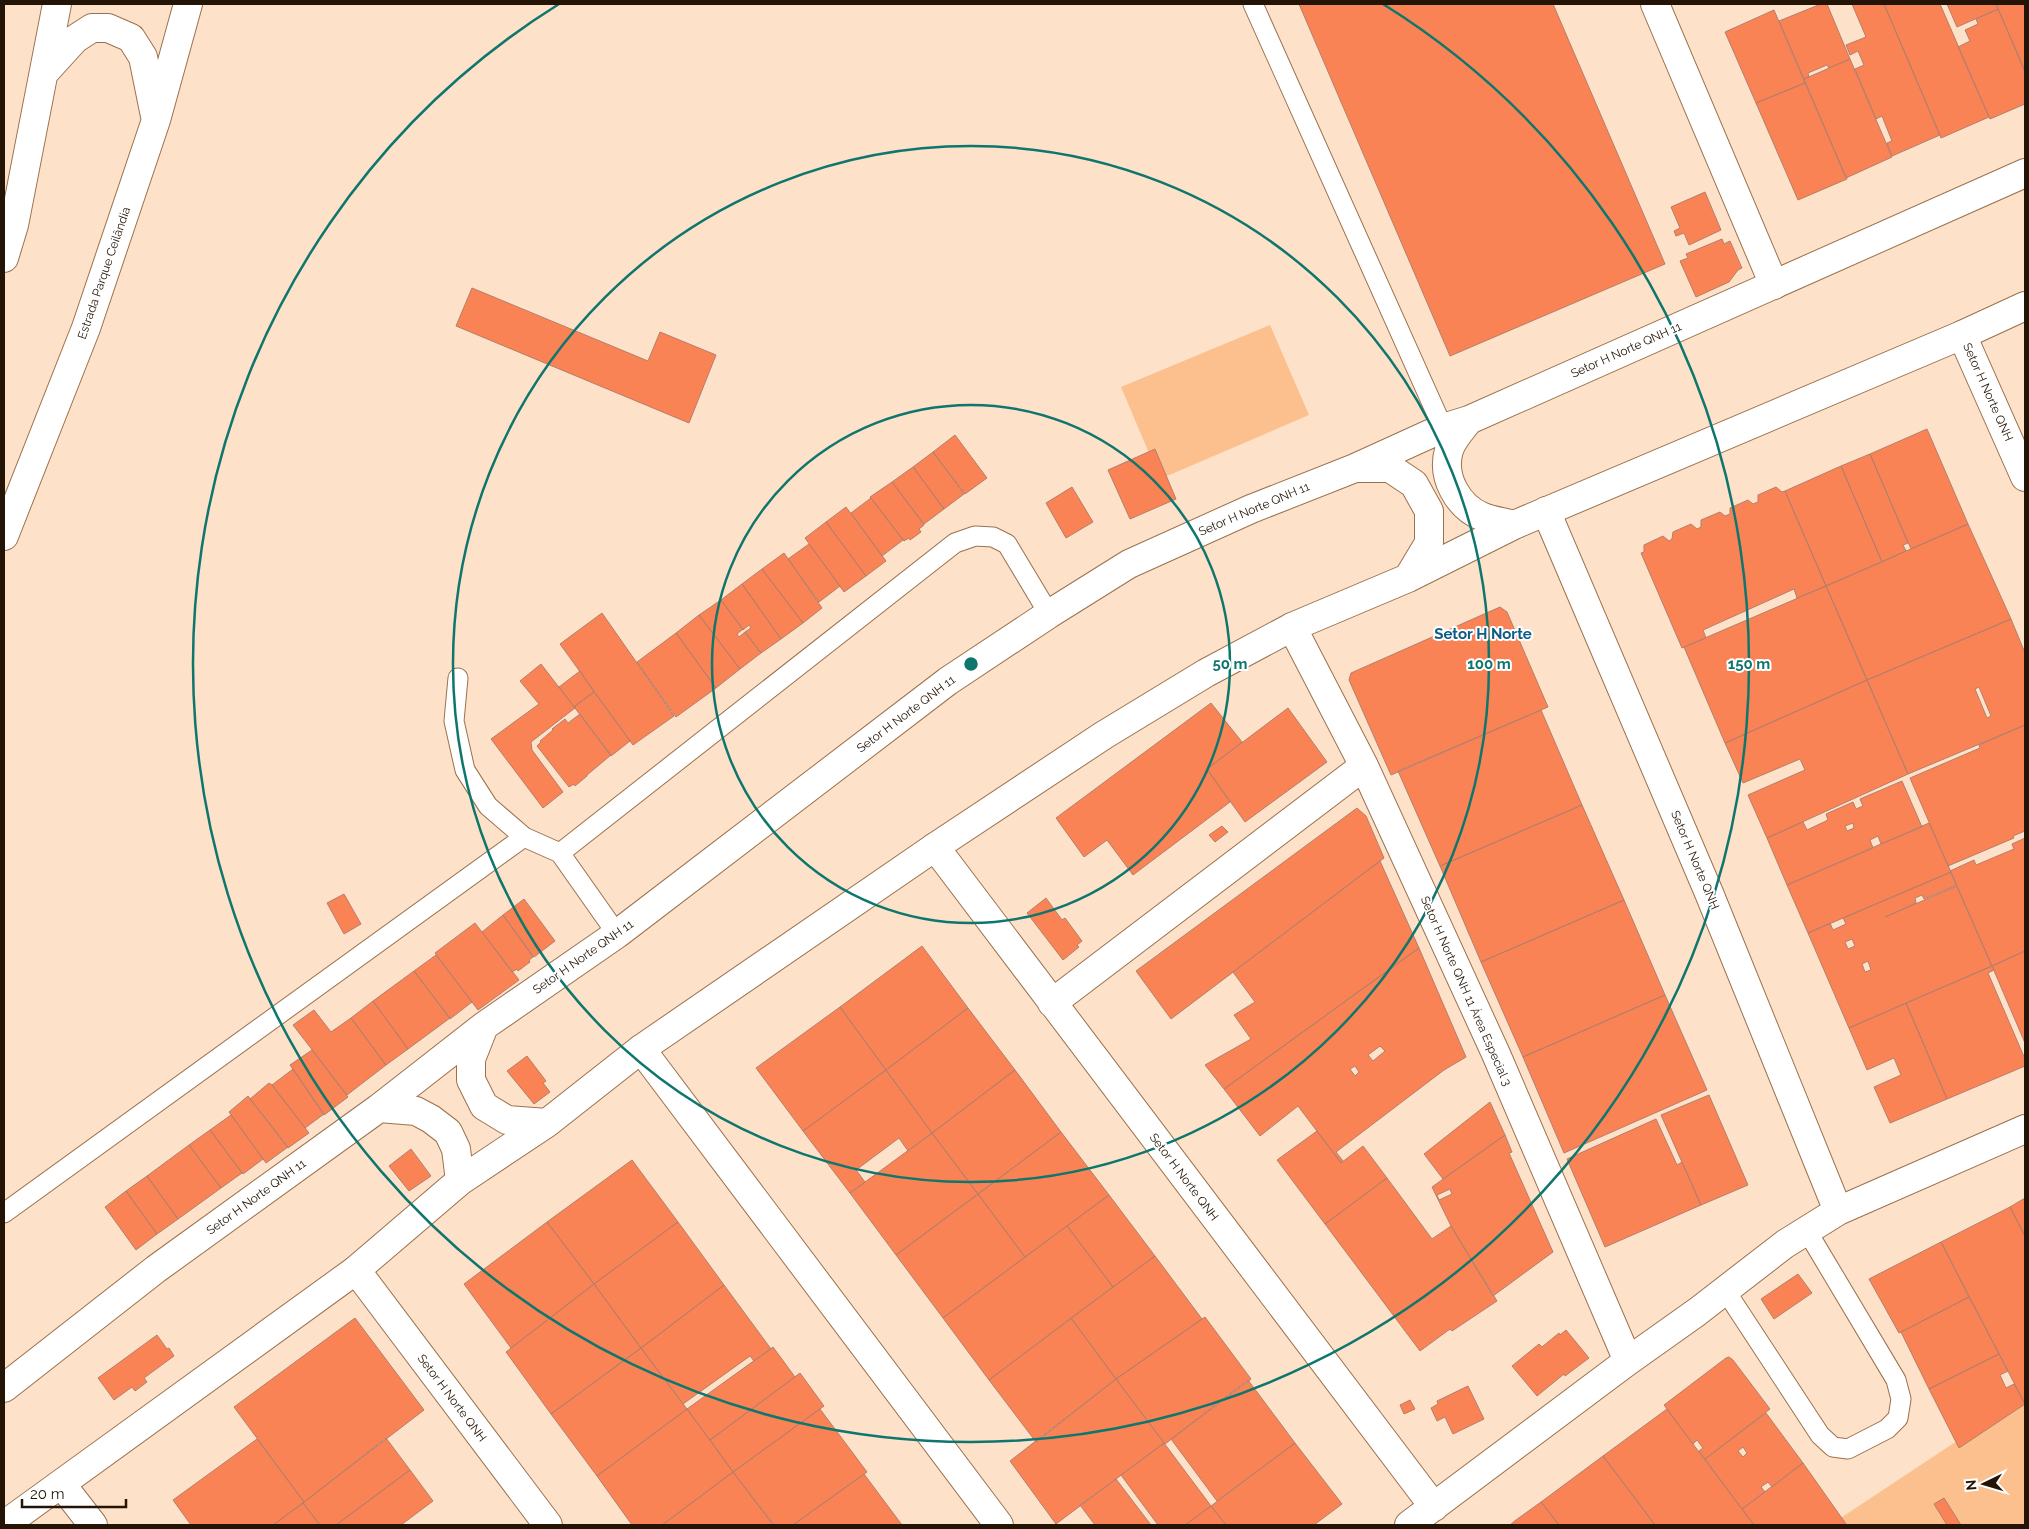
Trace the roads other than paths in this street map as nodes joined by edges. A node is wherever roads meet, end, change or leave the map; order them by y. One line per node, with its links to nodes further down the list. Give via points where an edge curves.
1 (57, 4): 5 (main road)
2 (188, 4): 6 (main road, Estrada Parque Ceilândia)
3 (1253, 4): 12 (lane)
4 (1655, 4): 9 (main road)
5 (43, 73): 6 (main road, via 75,39 92,28 108,28 131,38 143,57); 8 (main road, via 14,225)
6 (156, 120): 17 (main road, Estrada Parque Ceilândia, via 86,328)
7 (2025, 173): 9 (main road, Setor H Norte QNH 11)
8 (4, 258)
9 (1774, 285): 12 (main road, Setor H Norte QNH 11)
10 (2025, 306): 11 (main road)
11 (1962, 335): 14 (main road, Setor H Norte QNH); 15 (main road)
12 (1456, 424): 13 (main road, Setor H Norte QNH 11); 16 (main road, via 1447,470 1455,493 1466,506 1483,517)
13 (1355, 468): 18 (main road, via 1390,468 1414,484 1429,511 1429,543); 19 (main road, Setor H Norte QNH 11, via 1250,509 1129,564)
14 (2025, 477)
15 (1546, 511): 16 (main road); 34 (main road, Setor H Norte QNH, via 1709,893)
16 (1514, 525): 18 (main road)
17 (4, 536)
18 (1408, 578): 20 (main road)
19 (1049, 614): 25 (lane, via 1007,544 993,537 975,536 955,543); 26 (main road, Setor H Norte QNH 11, via 948,681)
20 (1292, 626): 22 (main road, Setor H Norte QNH 11 Área Especial 3); 24 (main road, via 1206,673 1113,730)
21 (458, 678): 23 (lane, via 454,721 465,770 488,806)
22 (1364, 766): 27 (main road); 39 (main road, Setor H Norte QNH 11 Área Especial 3, via 1496,1054)
23 (524, 836): 25 (lane); 35 (lane)
24 (934, 847): 27 (main road, Setor H Norte QNH); 29 (main road)
25 (560, 853): 26 (lane)
26 (617, 934): 28 (main road, Setor H Norte QNH 11)
27 (1052, 1003): 42 (main road, Setor H Norte QNH)
28 (484, 1026): 30 (main road, Setor H Norte QNH 11); 31 (main road, via 471,1059 471,1080 484,1106 508,1120)
29 (641, 1049): 31 (main road); 46 (main road)
30 (379, 1108): 33 (main road, via 416,1111 448,1132 456,1149); 40 (main road, Setor H Norte QNH 11, via 156,1269)
31 (547, 1123): 33 (main road)
32 (2025, 1129): 34 (main road)
33 (460, 1180): 37 (main road)
34 (1838, 1211): 36 (main road)
35 (4, 1213)
36 (1807, 1231): 38 (main road); 38 (lane, via 1896,1380 1901,1398 1898,1418 1887,1429 1848,1449 1832,1447 1820,1435)
37 (356, 1270): 41 (main road); 45 (main road, Setor H Norte QNH)
38 (1726, 1290): 39 (main road)
39 (1628, 1360): 42 (main road)
40 (4, 1388)
41 (62, 1485): 43 (main road); 44 (main road)
42 (1434, 1507): 47 (main road)
43 (4, 1525)
44 (93, 1525)
45 (548, 1525)
46 (999, 1525)
47 (1409, 1525)

